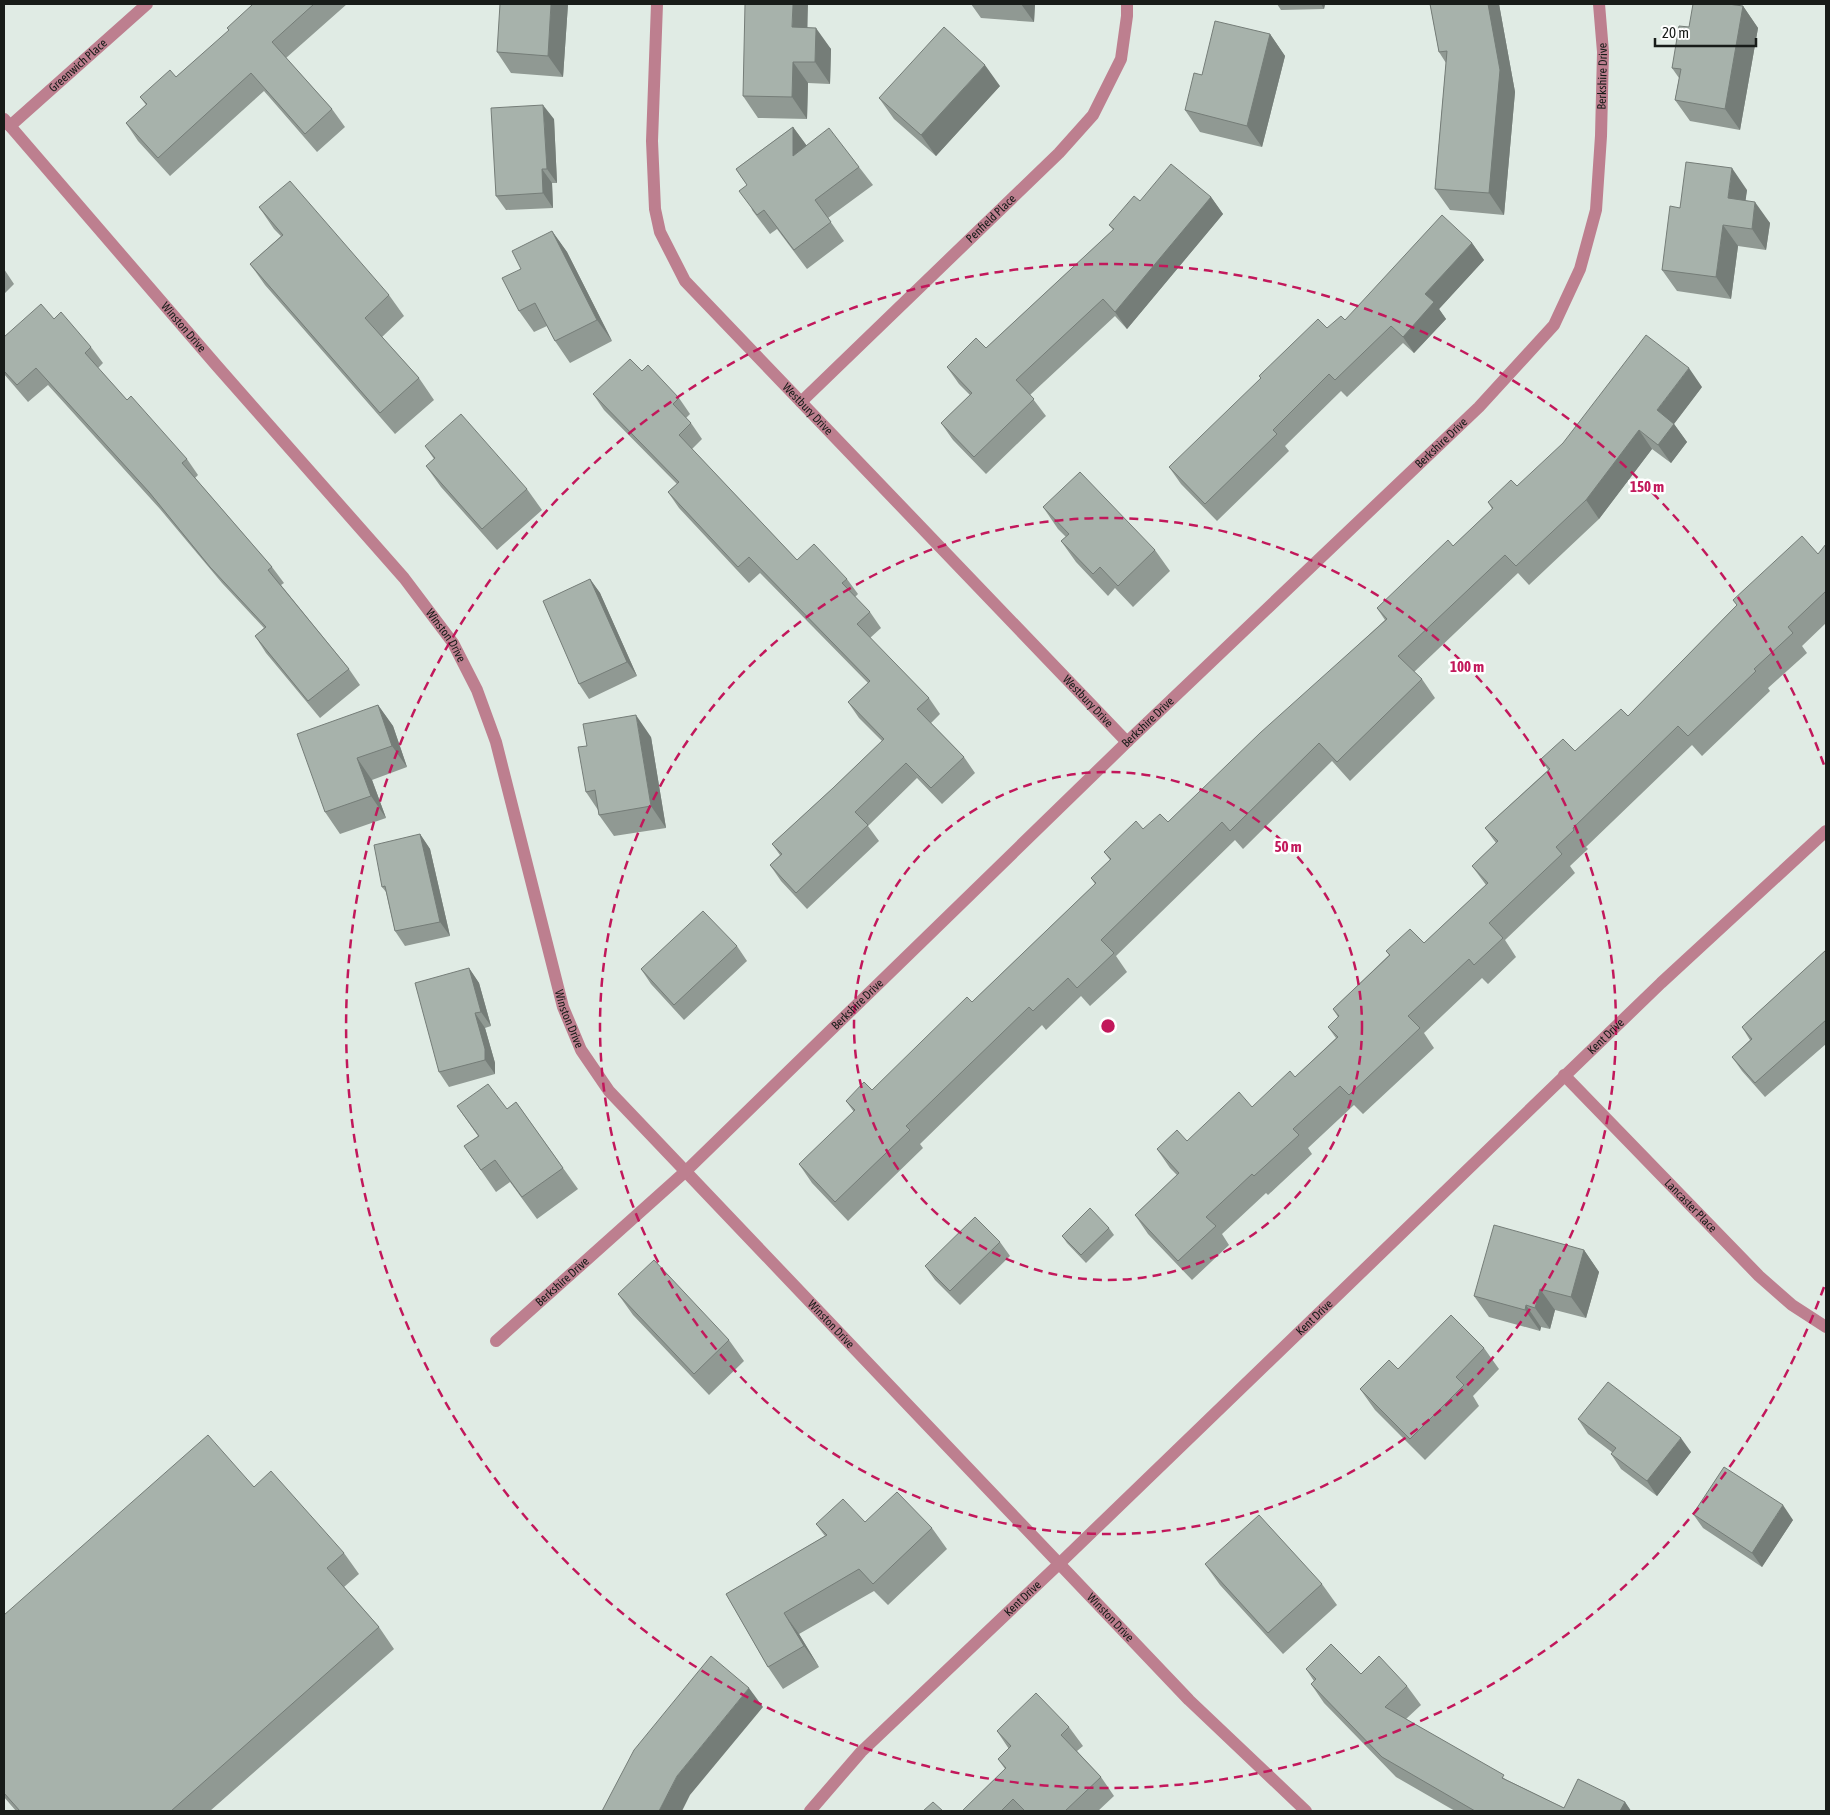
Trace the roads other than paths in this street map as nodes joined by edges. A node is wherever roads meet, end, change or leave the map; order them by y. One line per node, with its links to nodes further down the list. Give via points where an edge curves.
1 (147, 4): 5 (street, Greenwich Place)
2 (657, 4): 6 (street, Westbury Drive, via 652,141 655,209 660,232 685,281)
3 (1127, 4): 6 (street, Penfield Place, via 1121,58 1092,115 1059,153)
4 (1599, 4): 7 (street, Berkshire Drive, via 1603,52 1602,136 1596,210 1580,269 1554,325 1479,407)
5 (7, 123): 10 (street, Winston Drive, via 404,578 453,643 477,690 496,742 563,1007 581,1050 609,1091)
6 (801, 402): 7 (street, Westbury Drive)
7 (1127, 742): 10 (street, Berkshire Drive)
8 (1826, 831): 9 (street, Kent Drive, via 1660,982)
9 (1564, 1075): 11 (street, Lancaster Place, via 1759,1276 1792,1305); 13 (street, Kent Drive)
10 (686, 1171): 12 (street, Berkshire Drive); 13 (street, Winston Drive)
11 (1826, 1327)
12 (496, 1340)
13 (1060, 1563): 14 (street, Kent Drive, via 861,1752); 15 (street, Winston Drive, via 1189,1700)
14 (810, 1811)
15 (1306, 1811)

